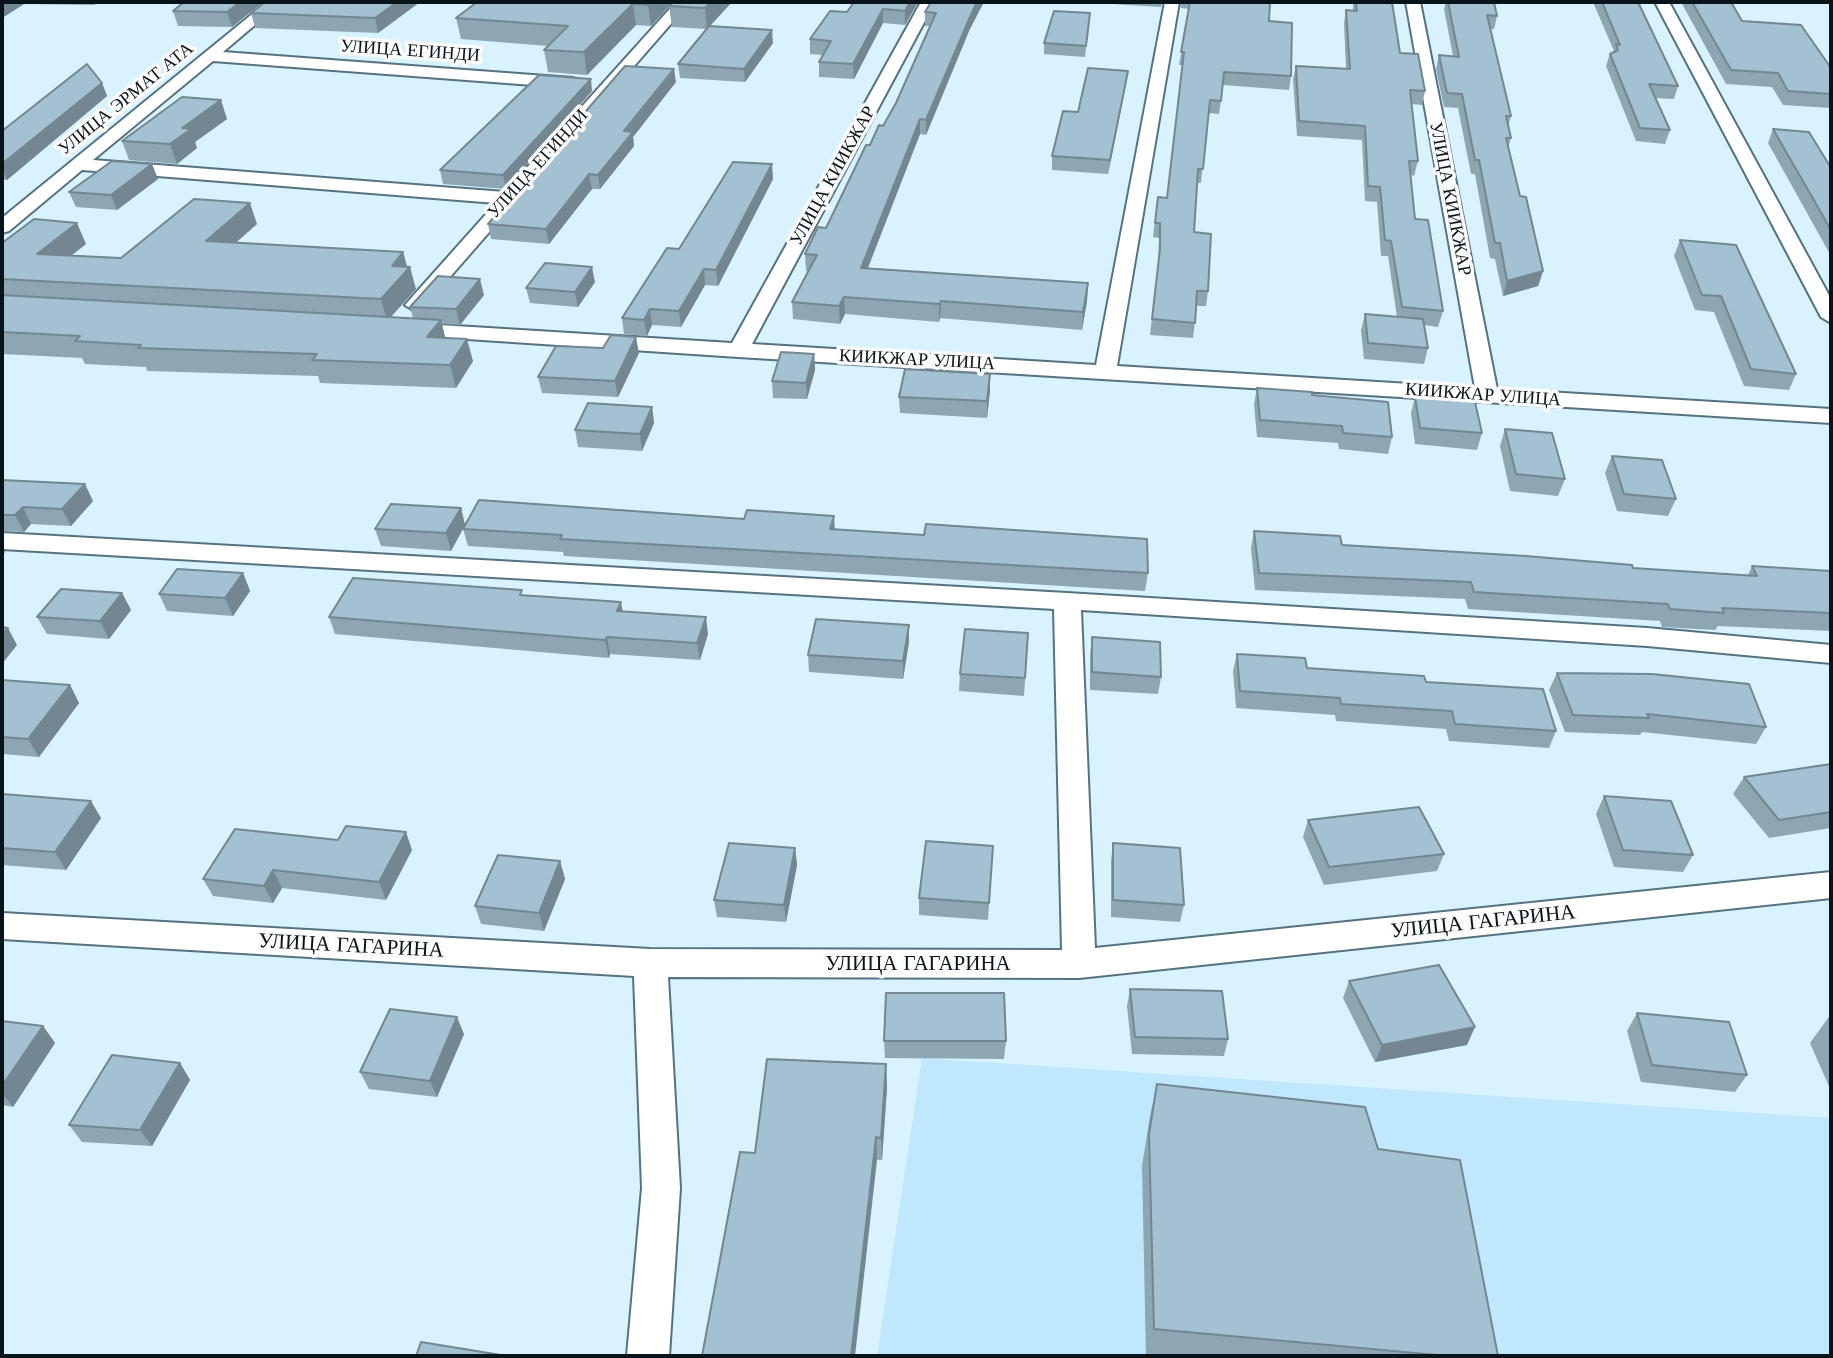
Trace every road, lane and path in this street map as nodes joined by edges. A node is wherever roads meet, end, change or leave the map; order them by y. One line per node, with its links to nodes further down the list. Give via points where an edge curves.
1 (275, 2): 7 (street, УЛИЦА ЭРМАТ АТА)
2 (683, 2): 8 (street, УЛИЦА ЕГИНДИ)
3 (928, 2): 14 (street, УЛИЦА КИИКЖАР)
4 (1172, 2): 15 (street)
5 (1413, 2): 16 (street, УЛИЦА КИИКЖАР)
6 (1662, 2): 12 (street)
7 (210, 56): 8 (street, УЛИЦА ЕГИНДИ); 9 (street, УЛИЦА ЭРМАТ АТА)
8 (608, 85): 10 (street, УЛИЦА ЕГИНДИ)
9 (75, 164): 10 (street); 11 (street, УЛИЦА ЭРМАТ АТА)
10 (507, 198): 13 (street, УЛИЦА ЕГИНДИ)
11 (2, 228)
12 (1831, 317)
13 (388, 328): 14 (street, КИИКЖАР УЛИЦА)
14 (738, 351): 15 (street, КИИКЖАР УЛИЦА)
15 (1106, 370): 16 (street, КИИКЖАР УЛИЦА)
16 (1487, 396): 17 (street, КИИКЖАР УЛИЦА)
17 (1831, 416)
18 (2, 541): 19 (street)
19 (1067, 601): 20 (street, via 1647,637); 24 (street)
20 (1831, 654)
21 (1831, 885): 24 (street, УЛИЦА ГАГАРИНА)
22 (2, 926): 23 (street, УЛИЦА ГАГАРИНА)
23 (650, 963): 24 (street, УЛИЦА ГАГАРИНА); 25 (street, via 661,1188)
24 (1079, 964)
25 (648, 1356)

